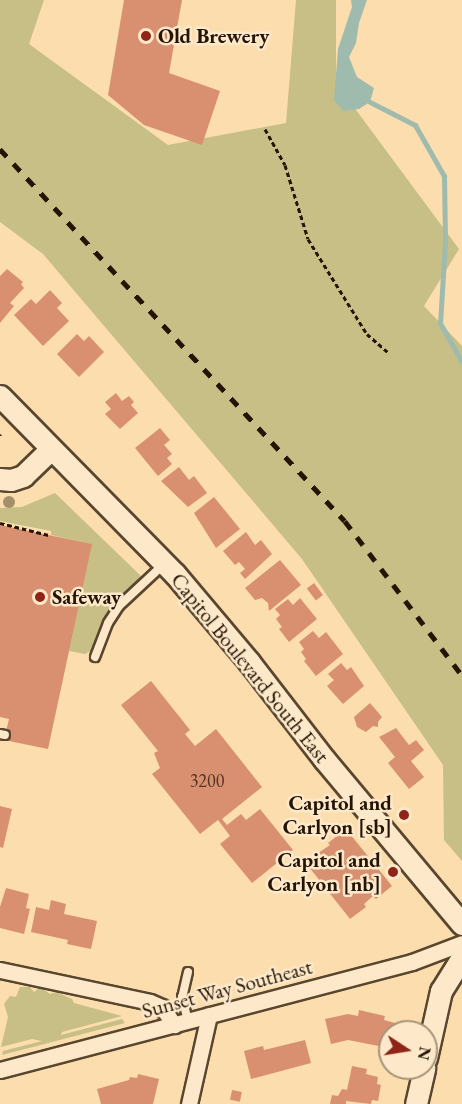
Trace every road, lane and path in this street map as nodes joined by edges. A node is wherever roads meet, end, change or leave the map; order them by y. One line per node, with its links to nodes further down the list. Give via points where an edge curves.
1 (265, 129): 2 (path, via 285,165 308,239 367,334)
2 (388, 352)
3 (3, 399): 4 (main road, Capitol Boulevard South East)
4 (51, 449): 5 (main road, via 23,476); 8 (main road, Capitol Boulevard South East)
5 (0, 480)
6 (0, 523): 7 (path)
7 (49, 535)
8 (165, 563): 9 (lane, via 119,606); 10 (main road, Capitol Boulevard South East)
9 (95, 657)
10 (462, 924)
11 (462, 943): 15 (street, Sunset Way Southeast, via 412,962)
12 (462, 958): 16 (main road, via 441,991)
13 (0, 971): 17 (street, via 150,1002)
14 (188, 972): 17 (lane)
15 (209, 1015): 17 (street, Sunset Way Southeast); 20 (street)
16 (435, 1020)
17 (181, 1023): 18 (street, Sunset Way Southeast)
18 (0, 1070)
19 (421, 1080): 21 (main road)
20 (189, 1104)
21 (416, 1104)

